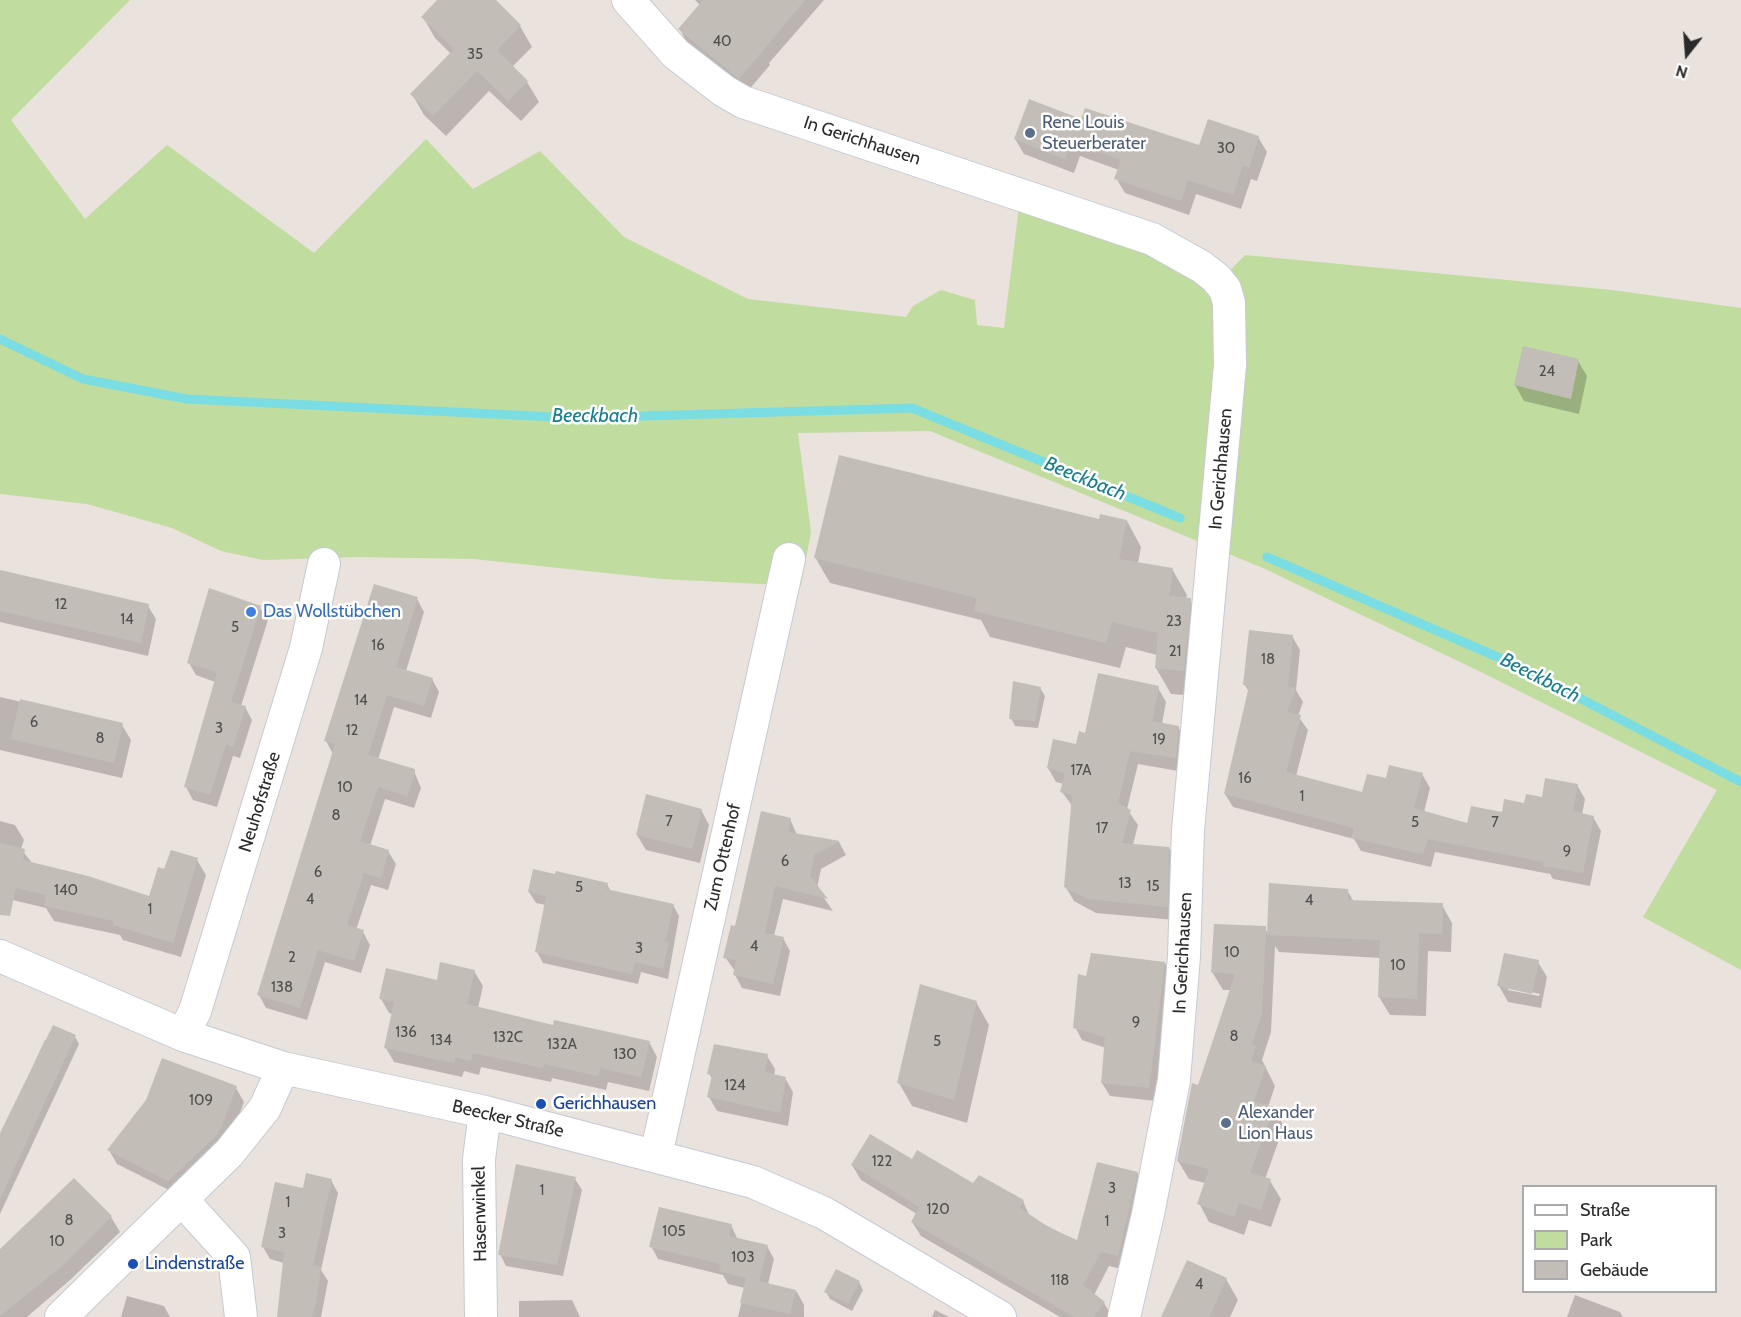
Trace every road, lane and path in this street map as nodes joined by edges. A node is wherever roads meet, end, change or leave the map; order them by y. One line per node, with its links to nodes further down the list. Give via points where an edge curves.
1 (628, 0): 14 (street, In Gerichhausen, via 676,54 742,102 1152,239 1202,267 1225,289 1229,303 1230,365 1188,830 1184,956 1174,1080)
2 (789, 559): 8 (street, Zum Ottenhof)
3 (324, 564): 5 (street, Neuhofstraße, via 294,690 195,1011)
4 (0, 956): 5 (street, Beecker Straße)
5 (183, 1035): 6 (street, Beecker Straße)
6 (283, 1068): 7 (street, Beecker Straße); 9 (street, via 259,1117)
7 (485, 1112): 8 (street, Beecker Straße); 12 (street, Hasenwinkel, via 479,1159)
8 (656, 1155): 13 (street, Beecker Straße, via 753,1182 824,1213)
9 (183, 1202): 10 (street); 11 (street, via 234,1257)
10 (61, 1317)
11 (241, 1317)
12 (481, 1317)
13 (1000, 1317)
14 (1124, 1317)

